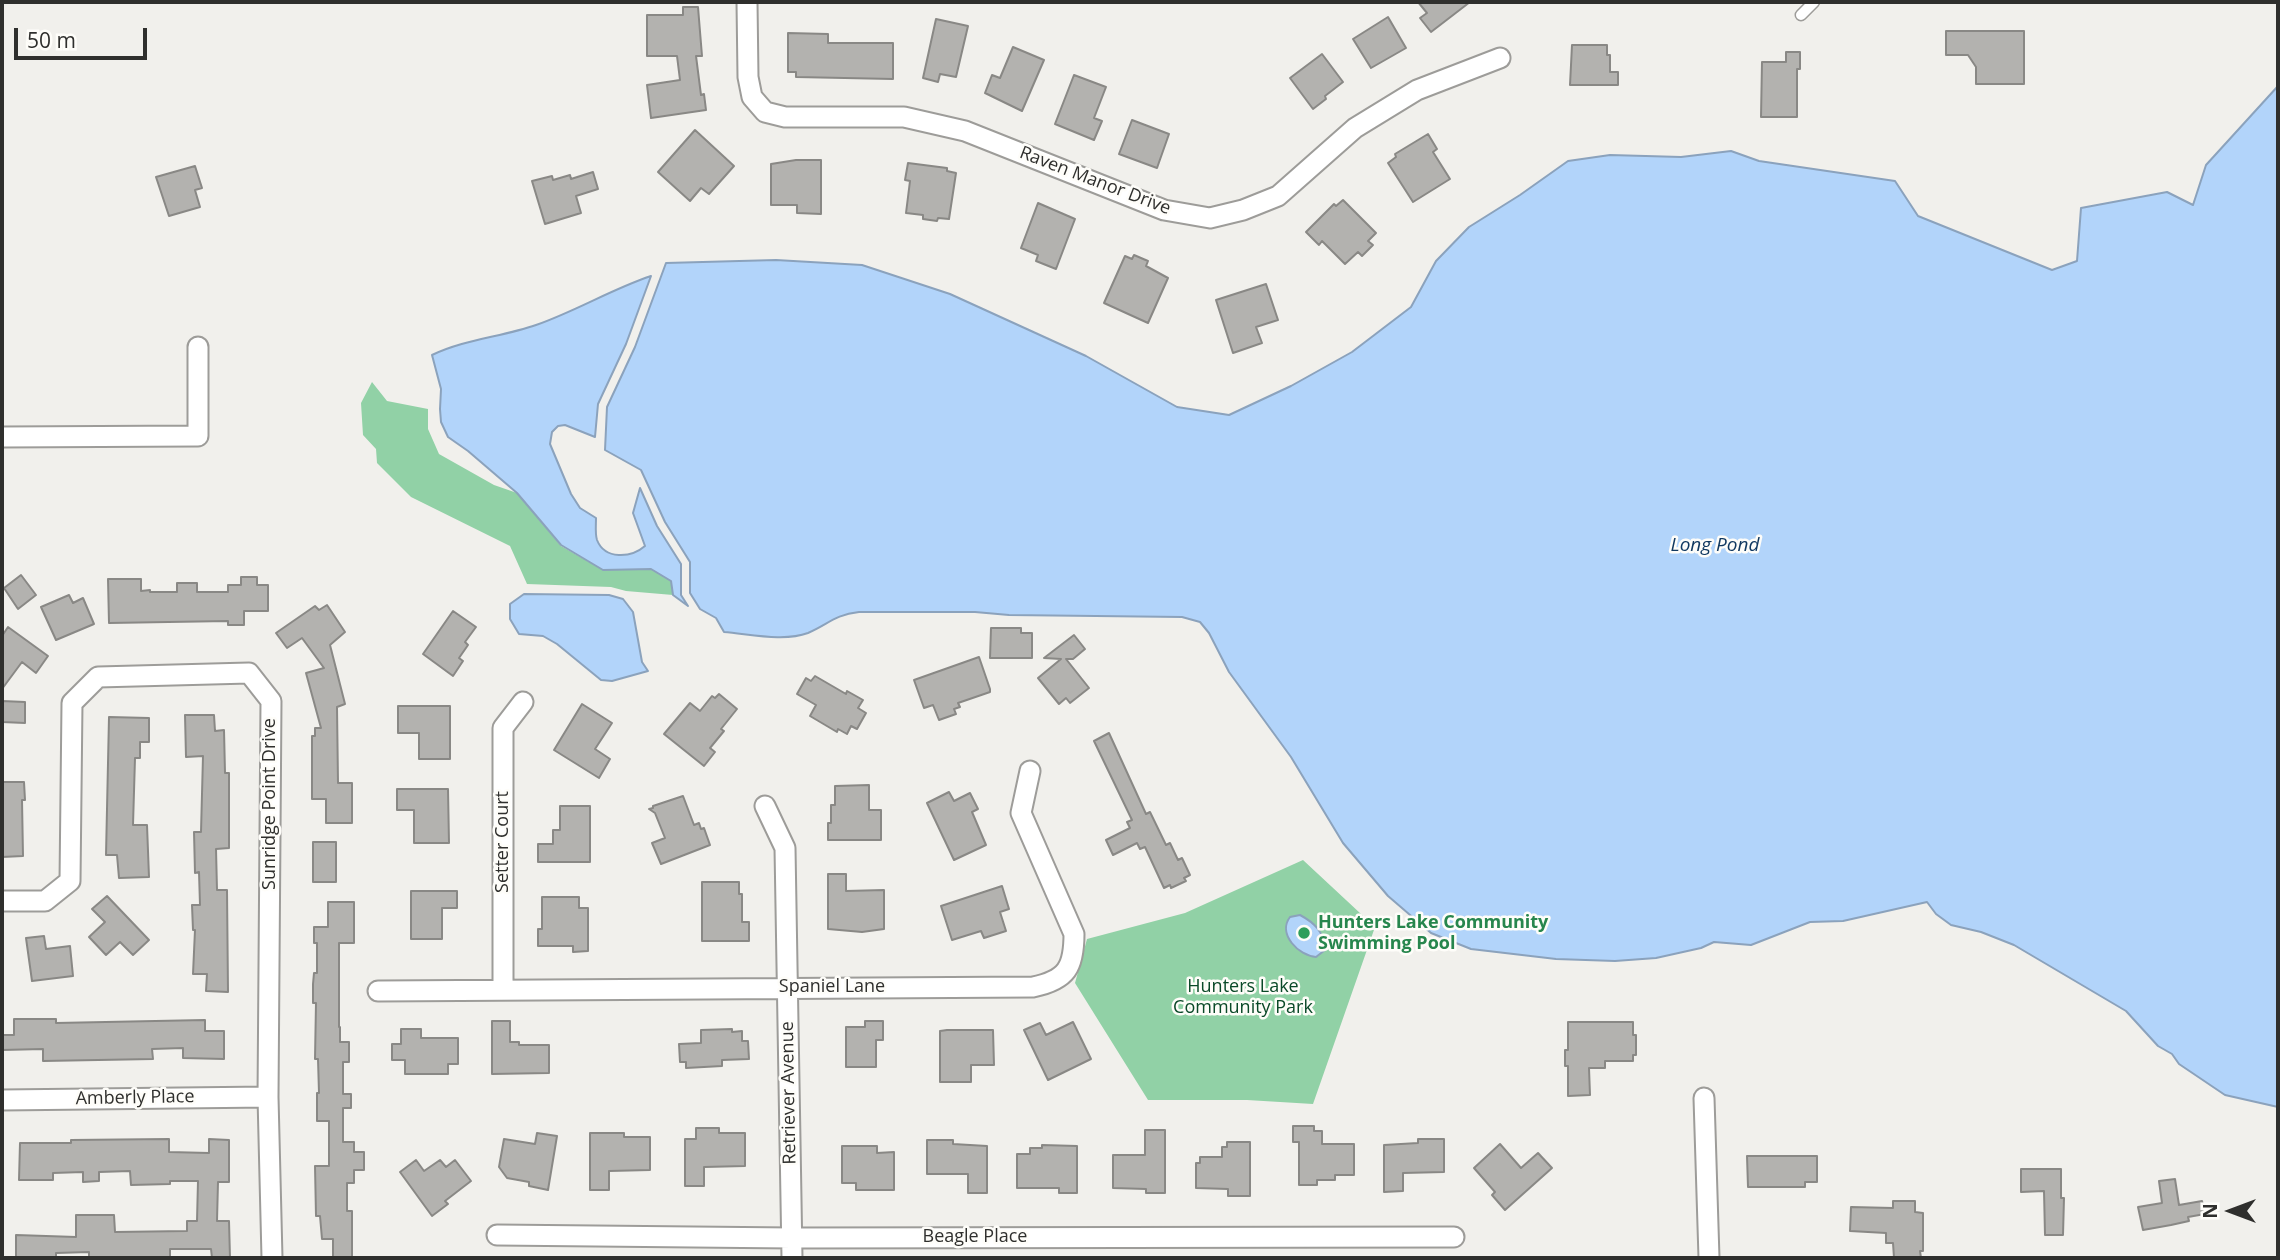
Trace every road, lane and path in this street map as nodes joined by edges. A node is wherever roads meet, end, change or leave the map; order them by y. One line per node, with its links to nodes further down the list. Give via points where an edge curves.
1 (747, 2): 4 (street, Raven Manor Drive, via 748,77 752,97 765,112 785,117 904,117 965,131 1164,210 1210,218 1278,196 1355,128 1417,90)
2 (1814, 2): 3 (lane)
3 (1801, 15)
4 (1500, 58)
5 (198, 347): 6 (street, via 198,436)
6 (2, 436)
7 (523, 702): 12 (street, Setter Court, via 503,728)
8 (1030, 771): 11 (street, Spaniel Lane, via 1021,813 1074,934 1074,955 1066,972 1051,983 1034,987)
9 (765, 806): 11 (street, Retriever Avenue, via 785,848)
10 (2, 901): 14 (street, Sunridge Point Drive, via 46,901 70,880 72,703 98,677 249,673 271,701)
11 (788, 987): 12 (street, Spaniel Lane); 19 (street, Retriever Avenue)
12 (503, 990): 13 (street, Spaniel Lane)
13 (378, 991)
14 (268, 1097): 16 (street, Amberly Place); 20 (street, Sunridge Point Drive)
15 (1704, 1098): 22 (street)
16 (2, 1100)
17 (497, 1235): 19 (street, Beagle Place)
18 (1454, 1237): 19 (street, Beagle Place)
19 (792, 1238): 21 (street, Retriever Avenue)
20 (272, 1258)
21 (792, 1258)
22 (1709, 1258)

